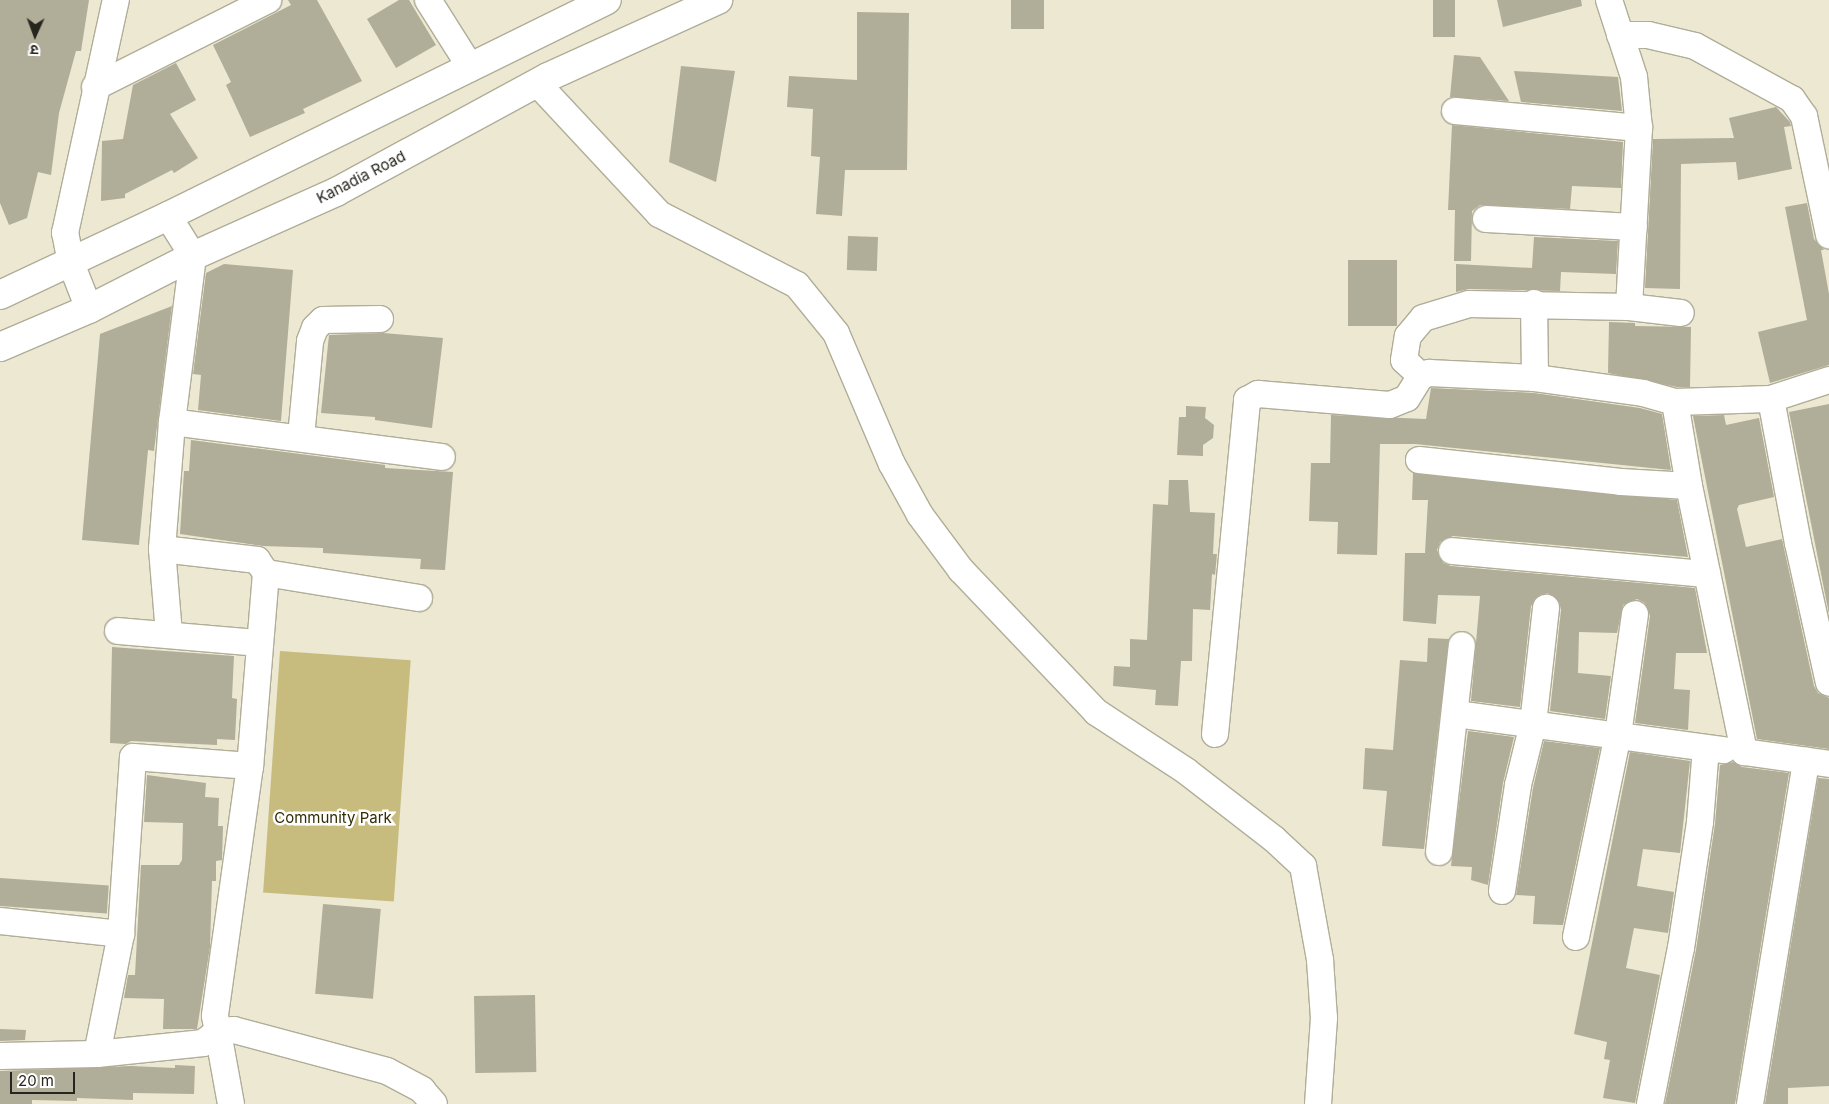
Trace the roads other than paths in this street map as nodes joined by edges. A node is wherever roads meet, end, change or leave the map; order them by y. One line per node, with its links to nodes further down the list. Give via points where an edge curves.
1 (116, 0): 10 (street)
2 (268, 0): 10 (street)
3 (428, 0): 8 (street)
4 (607, 0): 8 (main road)
5 (718, 0): 9 (main road, Kanadia Road)
6 (1609, 0): 7 (street)
7 (1620, 35): 12 (street, via 1634,77); 16 (street, via 1648,35 1695,46 1792,99 1804,116)
8 (471, 68): 13 (main road)
9 (537, 83): 17 (main road, Kanadia Road, via 336,192); 66 (street, via 659,214 797,285 836,332 892,464 920,516 961,570 1096,712 1186,771 1274,839 1303,866 1320,960 1324,1018)
10 (95, 87): 18 (street, via 66,233)
11 (1454, 111): 12 (street)
12 (1639, 128): 15 (street)
13 (168, 216): 17 (street); 18 (main road)
14 (1486, 219): 15 (street)
15 (1634, 227): 21 (street)
16 (1829, 235)
17 (193, 256): 22 (main road, Kanadia Road); 31 (street)
18 (72, 263): 19 (main road); 22 (street)
19 (0, 294)
20 (1534, 304): 21 (street); 26 (street, via 1469,304 1423,318 1408,336 1404,360); 27 (street)
21 (1629, 307): 23 (street)
22 (89, 309): 25 (main road, Kanadia Road)
23 (1682, 313)
24 (380, 319): 32 (street, via 323,320 315,328 310,340)
25 (0, 347)
26 (1422, 376): 27 (street, via 1429,373); 50 (street, via 1407,398 1390,405 1258,394 1247,400)
27 (1535, 378): 30 (street, via 1643,392)
28 (1829, 380): 29 (street)
29 (1771, 399): 30 (street); 47 (street)
30 (1675, 402): 35 (street)
31 (172, 422): 32 (street); 36 (street)
32 (302, 438): 33 (street)
33 (442, 457)
34 (1418, 460): 35 (street)
35 (1688, 486): 39 (street)
36 (162, 549): 38 (street, via 257,560); 44 (street)
37 (1452, 551): 39 (street)
38 (266, 573): 40 (street); 45 (street)
39 (1707, 574): 53 (street)
40 (419, 598)
41 (1546, 608): 49 (street)
42 (1635, 614): 51 (street)
43 (118, 631): 44 (street)
44 (169, 634): 45 (street)
45 (258, 643): 55 (street)
46 (1462, 645): 48 (street)
47 (1829, 683)
48 (1456, 714): 49 (street); 56 (street)
49 (1533, 724): 51 (street); 57 (street, via 1518,785)
50 (1216, 734)
51 (1618, 735): 52 (street); 60 (street)
52 (1706, 748): 53 (street); 67 (street, via 1700,822 1682,948)
53 (1744, 752): 54 (street)
54 (1818, 762): 68 (street)
55 (250, 766): 59 (street, via 133,757); 61 (street, via 214,1016)
56 (1439, 852)
57 (1502, 891)
58 (0, 921): 59 (street)
59 (122, 934): 62 (street)
60 (1576, 937)
61 (219, 1031): 62 (street, via 203,1043); 64 (street); 65 (street, via 252,1035 387,1071 422,1090)
62 (97, 1054): 63 (street)
63 (0, 1056)
64 (231, 1104)
65 (434, 1104)
66 (1318, 1104)
67 (1650, 1104)
68 (1750, 1104)

